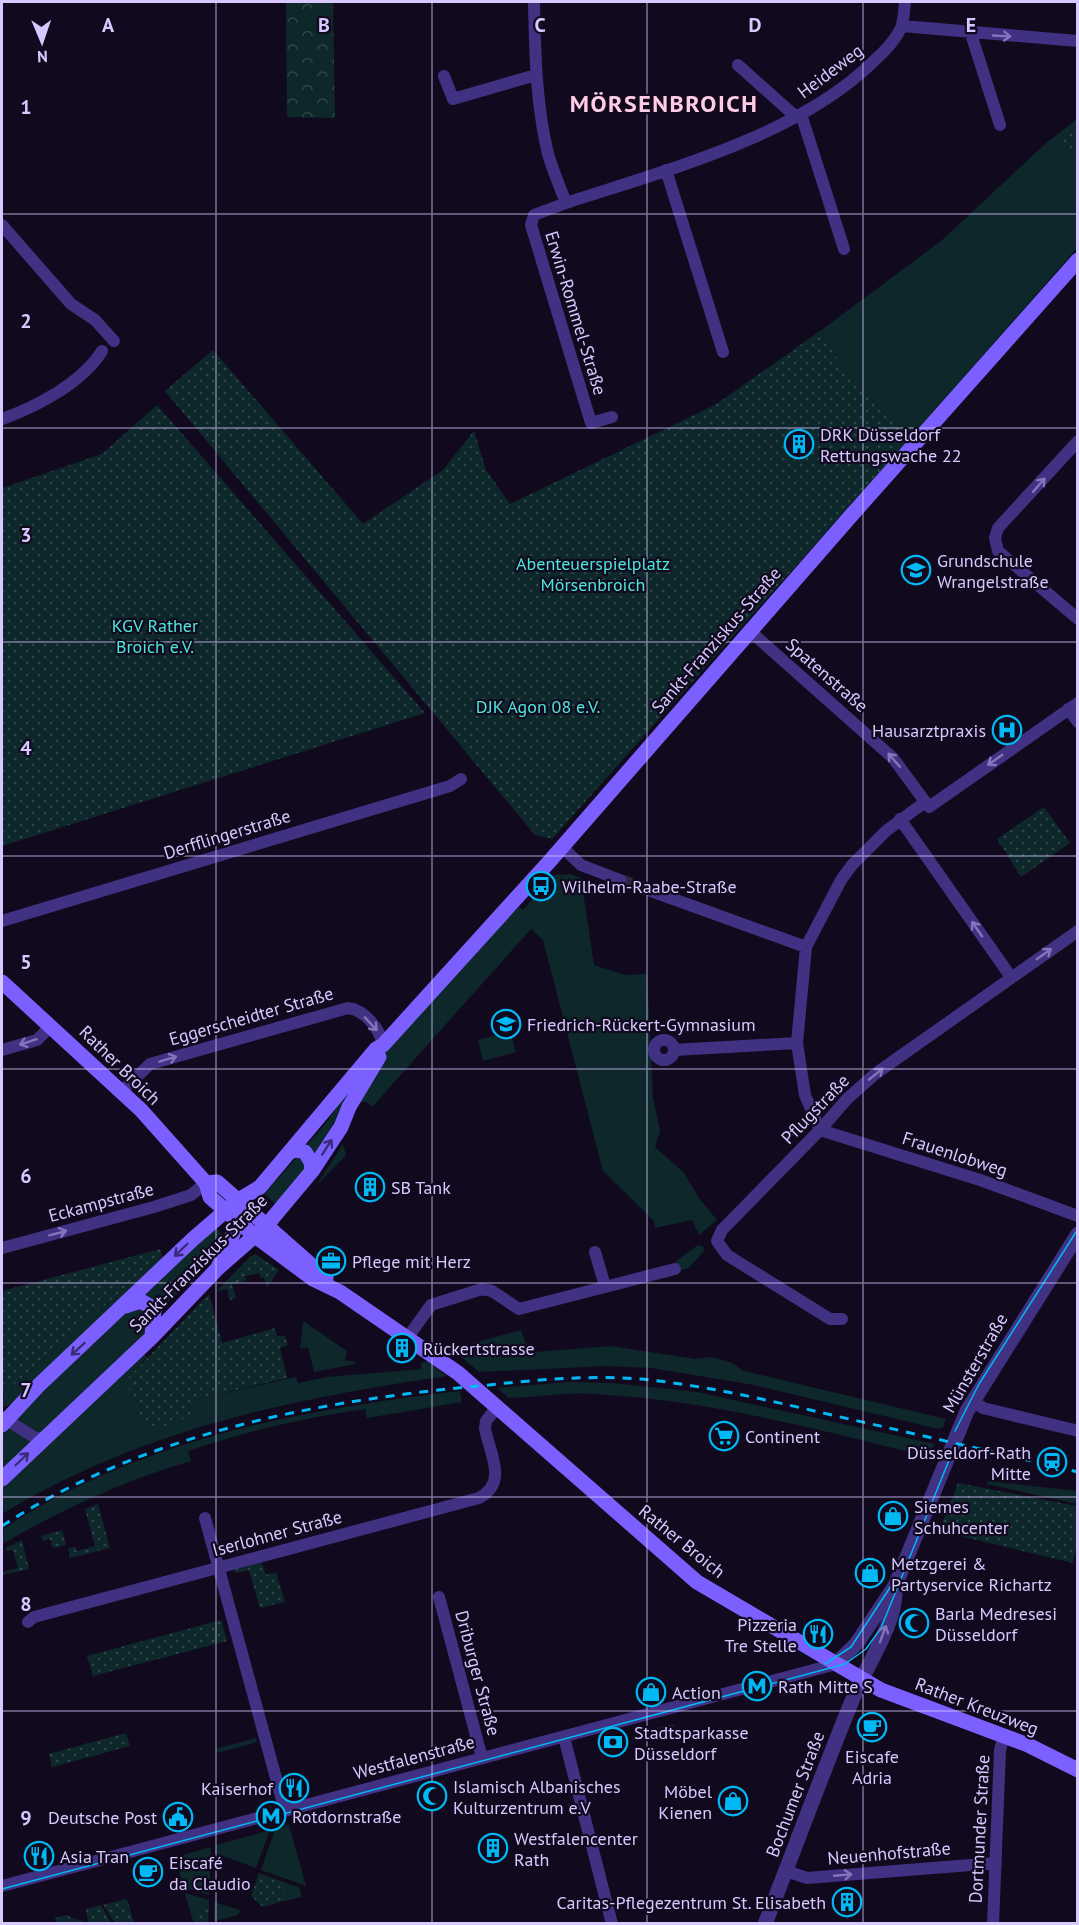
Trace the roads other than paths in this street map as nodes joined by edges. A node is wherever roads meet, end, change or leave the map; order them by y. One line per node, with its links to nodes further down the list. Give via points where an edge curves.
1 (537, 2): 7 (street, Erwin-Rommel-Straße)
2 (905, 2): 3 (street)
3 (902, 26): 4 (street); 9 (street, Heideweg, via 861,75)
4 (971, 34): 5 (street, one-way to 5); 10 (street)
5 (1077, 41)
6 (738, 65): 9 (street, Heideweg)
7 (536, 75): 8 (street, via 453,99); 12 (street, Erwin-Rommel-Straße, via 549,156)
8 (444, 76)
9 (798, 115): 11 (street, Heideweg, via 746,140); 15 (street, Heideweg)
10 (999, 126)
11 (666, 170): 12 (street, Heideweg); 19 (street)
12 (566, 202): 20 (street, Erwin-Rommel-Straße, via 534,215 531,225 591,423)
13 (6, 230): 14 (street); 17 (street, via 71,304 95,320)
14 (2, 246)
15 (844, 249)
16 (1077, 260): 24 (main road, Sankt-Franziskus-Straße)
17 (114, 341)
18 (102, 351): 21 (street, via 95,362 65,385)
19 (723, 352)
20 (612, 417)
21 (2, 419)
22 (1077, 441): 23 (street, one-way to 22, via 998,551 995,538 998,528)
23 (1077, 619)
24 (750, 631): 28 (street, Spatenstraße, one-way to 24, via 893,758); 30 (main road, Sankt-Franziskus-Straße)
25 (1073, 706): 26 (street); 28 (street, one-way to 28)
26 (1077, 722)
27 (462, 779): 33 (street, Derfflingerstraße, via 450,786)
28 (927, 804): 29 (street)
29 (900, 819): 35 (street, via 852,865); 36 (street, one-way to 29)
30 (562, 847): 31 (street, via 580,865); 40 (main road, Sankt-Franziskus-Straße)
31 (620, 880)
32 (640, 887): 35 (street)
33 (2, 921)
34 (1077, 931): 36 (street, Pflugstraße, one-way to 34)
35 (806, 947): 39 (street)
36 (1011, 976): 44 (street, Pflugstraße, one-way to 36, via 875,1074)
37 (2, 981): 38 (main road, Rather Broich)
38 (51, 1026): 41 (street, one-way to 41, via 37,1040); 43 (main road, Rather Broich)
39 (797, 1043): 42 (street); 44 (street, via 806,1098)
40 (383, 1046): 43 (street, Eggerscheidter Straße, one-way to 40, via 150,1064 342,1009 360,1012 376,1028); 45 (main road, Sankt-Franziskus-Straße, via 376,1049); 46 (main road, Sankt-Franziskus-Straße, one-way to 40)
41 (2, 1050)
42 (674, 1050)
43 (121, 1092): 48 (main road, Rather Broich)
44 (820, 1130): 51 (street, Frauenlobweg, via 980,1180); 61 (street, Pflugstraße, via 722,1230 717,1241 727,1255 830,1319)
45 (290, 1152): 46 (main road, via 304,1152); 47 (main road, Sankt-Franziskus-Straße)
46 (312, 1171): 53 (main road, Sankt-Franziskus-Straße)
47 (260, 1187): 49 (main road, Sankt-Franziskus-Straße); 50 (main road)
48 (208, 1190): 49 (main road, Rather Broich, via 217,1182); 52 (main road, via 212,1217); 55 (street, Eckampstraße, one-way to 48)
49 (233, 1211): 50 (main road, Rather Broich); 52 (main road, Sankt-Franziskus-Straße); 53 (main road, Rather Broich); 57 (main road)
50 (252, 1215): 53 (main road)
51 (1077, 1216)
52 (208, 1226): 60 (main road, Sankt-Franziskus-Straße, one-way to 60)
53 (260, 1231): 57 (main road, Sankt-Franziskus-Straße); 63 (main road, Rather Broich, via 314,1279)
54 (1077, 1234): 64 (street, Münsterstraße)
55 (2, 1248)
56 (595, 1252): 59 (street)
57 (218, 1268): 62 (main road, Sankt-Franziskus-Straße)
58 (675, 1269): 59 (street)
59 (605, 1286): 63 (street, via 519,1309 482,1289 431,1305)
60 (121, 1309): 62 (main road, via 136,1301 151,1306 155,1313); 66 (main road, Sankt-Franziskus-Straße, one-way to 66)
61 (842, 1319)
62 (152, 1337): 68 (main road, Sankt-Franziskus-Straße)
63 (408, 1337): 65 (main road, Rather Broich)
64 (973, 1401): 67 (street, via 983,1408); 72 (street, Münsterstraße)
65 (497, 1407): 71 (street, Iserlohner Straße, via 485,1424 496,1478 492,1489 479,1498); 75 (main road, Rather Broich, via 698,1582)
66 (3, 1421): 68 (street)
67 (1077, 1431)
68 (43, 1439): 69 (main road, Sankt-Franziskus-Straße, one-way to 68)
69 (2, 1479)
70 (205, 1518): 71 (street)
71 (218, 1568): 74 (street, Iserlohner Straße, via 34,1617); 81 (street)
72 (895, 1586): 75 (street, Münsterstraße, via 857,1643); 76 (street, Münsterstraße, one-way to 72, via 880,1642 895,1599)
73 (439, 1597): 79 (street, Driburger Straße)
74 (28, 1622)
75 (836, 1664): 76 (main road, Rather Broich); 78 (street, Westfalenstraße)
76 (861, 1680): 77 (main road, Rather Kreuzweg); 83 (street, Bochumer Straße)
77 (1004, 1736): 80 (main road, Rather Kreuzweg); 82 (street, Dortmunder Straße, via 1000,1750)
78 (564, 1737): 79 (street, Westfalenstraße); 85 (street)
79 (482, 1758): 81 (street, Westfalenstraße)
80 (1077, 1770)
81 (285, 1810): 84 (street, Westfalenstraße)
82 (996, 1863): 83 (street, Neuenhofstraße, one-way to 82, via 807,1878); 87 (street, Dortmunder Straße)
83 (786, 1871): 86 (street, Bochumer Straße)
84 (2, 1886)
85 (612, 1923)
86 (765, 1923)
87 (993, 1923)

